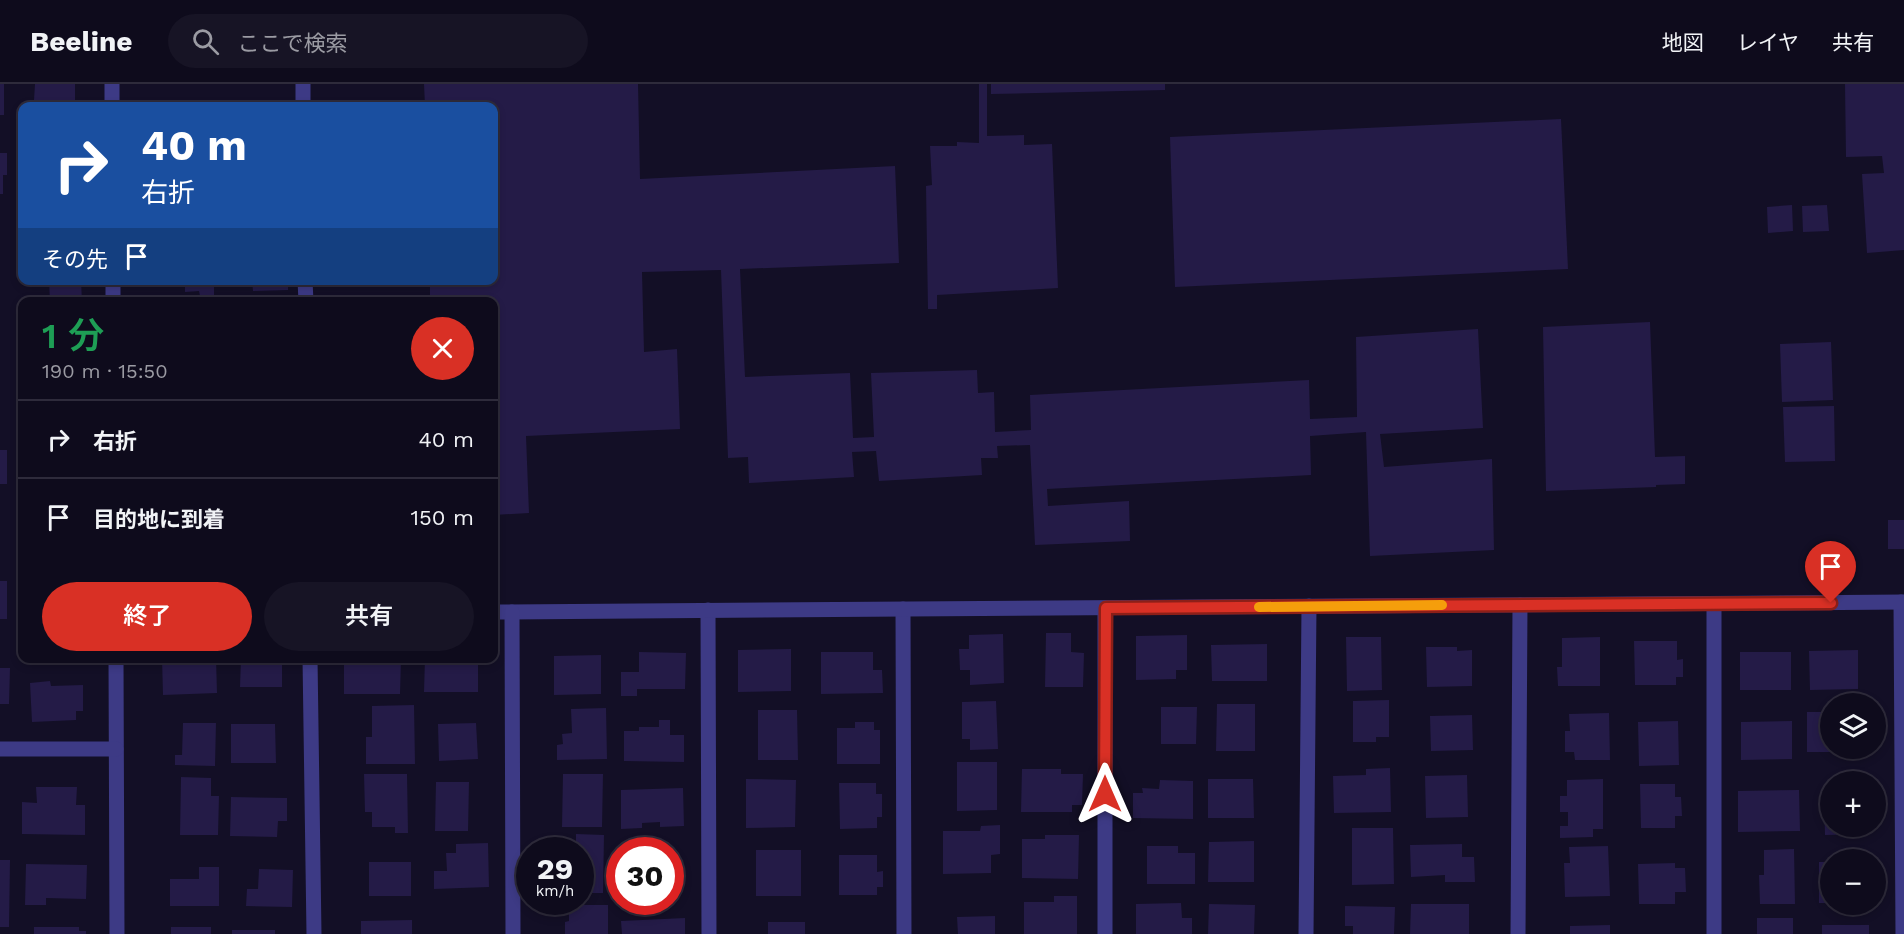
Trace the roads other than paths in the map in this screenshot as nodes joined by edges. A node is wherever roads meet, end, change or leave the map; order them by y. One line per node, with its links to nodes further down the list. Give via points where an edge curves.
1 (112, 84): 3 (street)
2 (303, 84): 4 (street)
3 (112, 102)
4 (303, 102)
5 (1902, 602): 6 (street); 27 (street)
6 (1714, 604): 7 (street); 26 (street)
7 (1520, 605): 8 (street); 25 (street)
8 (1309, 606): 9 (street); 24 (street)
9 (1106, 608): 10 (street); 23 (street)
10 (903, 609): 11 (street); 22 (street)
11 (708, 610): 13 (street); 21 (street)
12 (498, 612): 13 (street)
13 (512, 612): 20 (street)
14 (116, 663): 17 (street)
15 (310, 663): 19 (street)
16 (0, 749): 17 (street)
17 (116, 749): 18 (street)
18 (117, 934)
19 (314, 934)
20 (513, 934)
21 (710, 934)
22 (904, 934)
23 (1105, 934)
24 (1306, 934)
25 (1518, 934)
26 (1714, 934)
27 (1903, 934)

